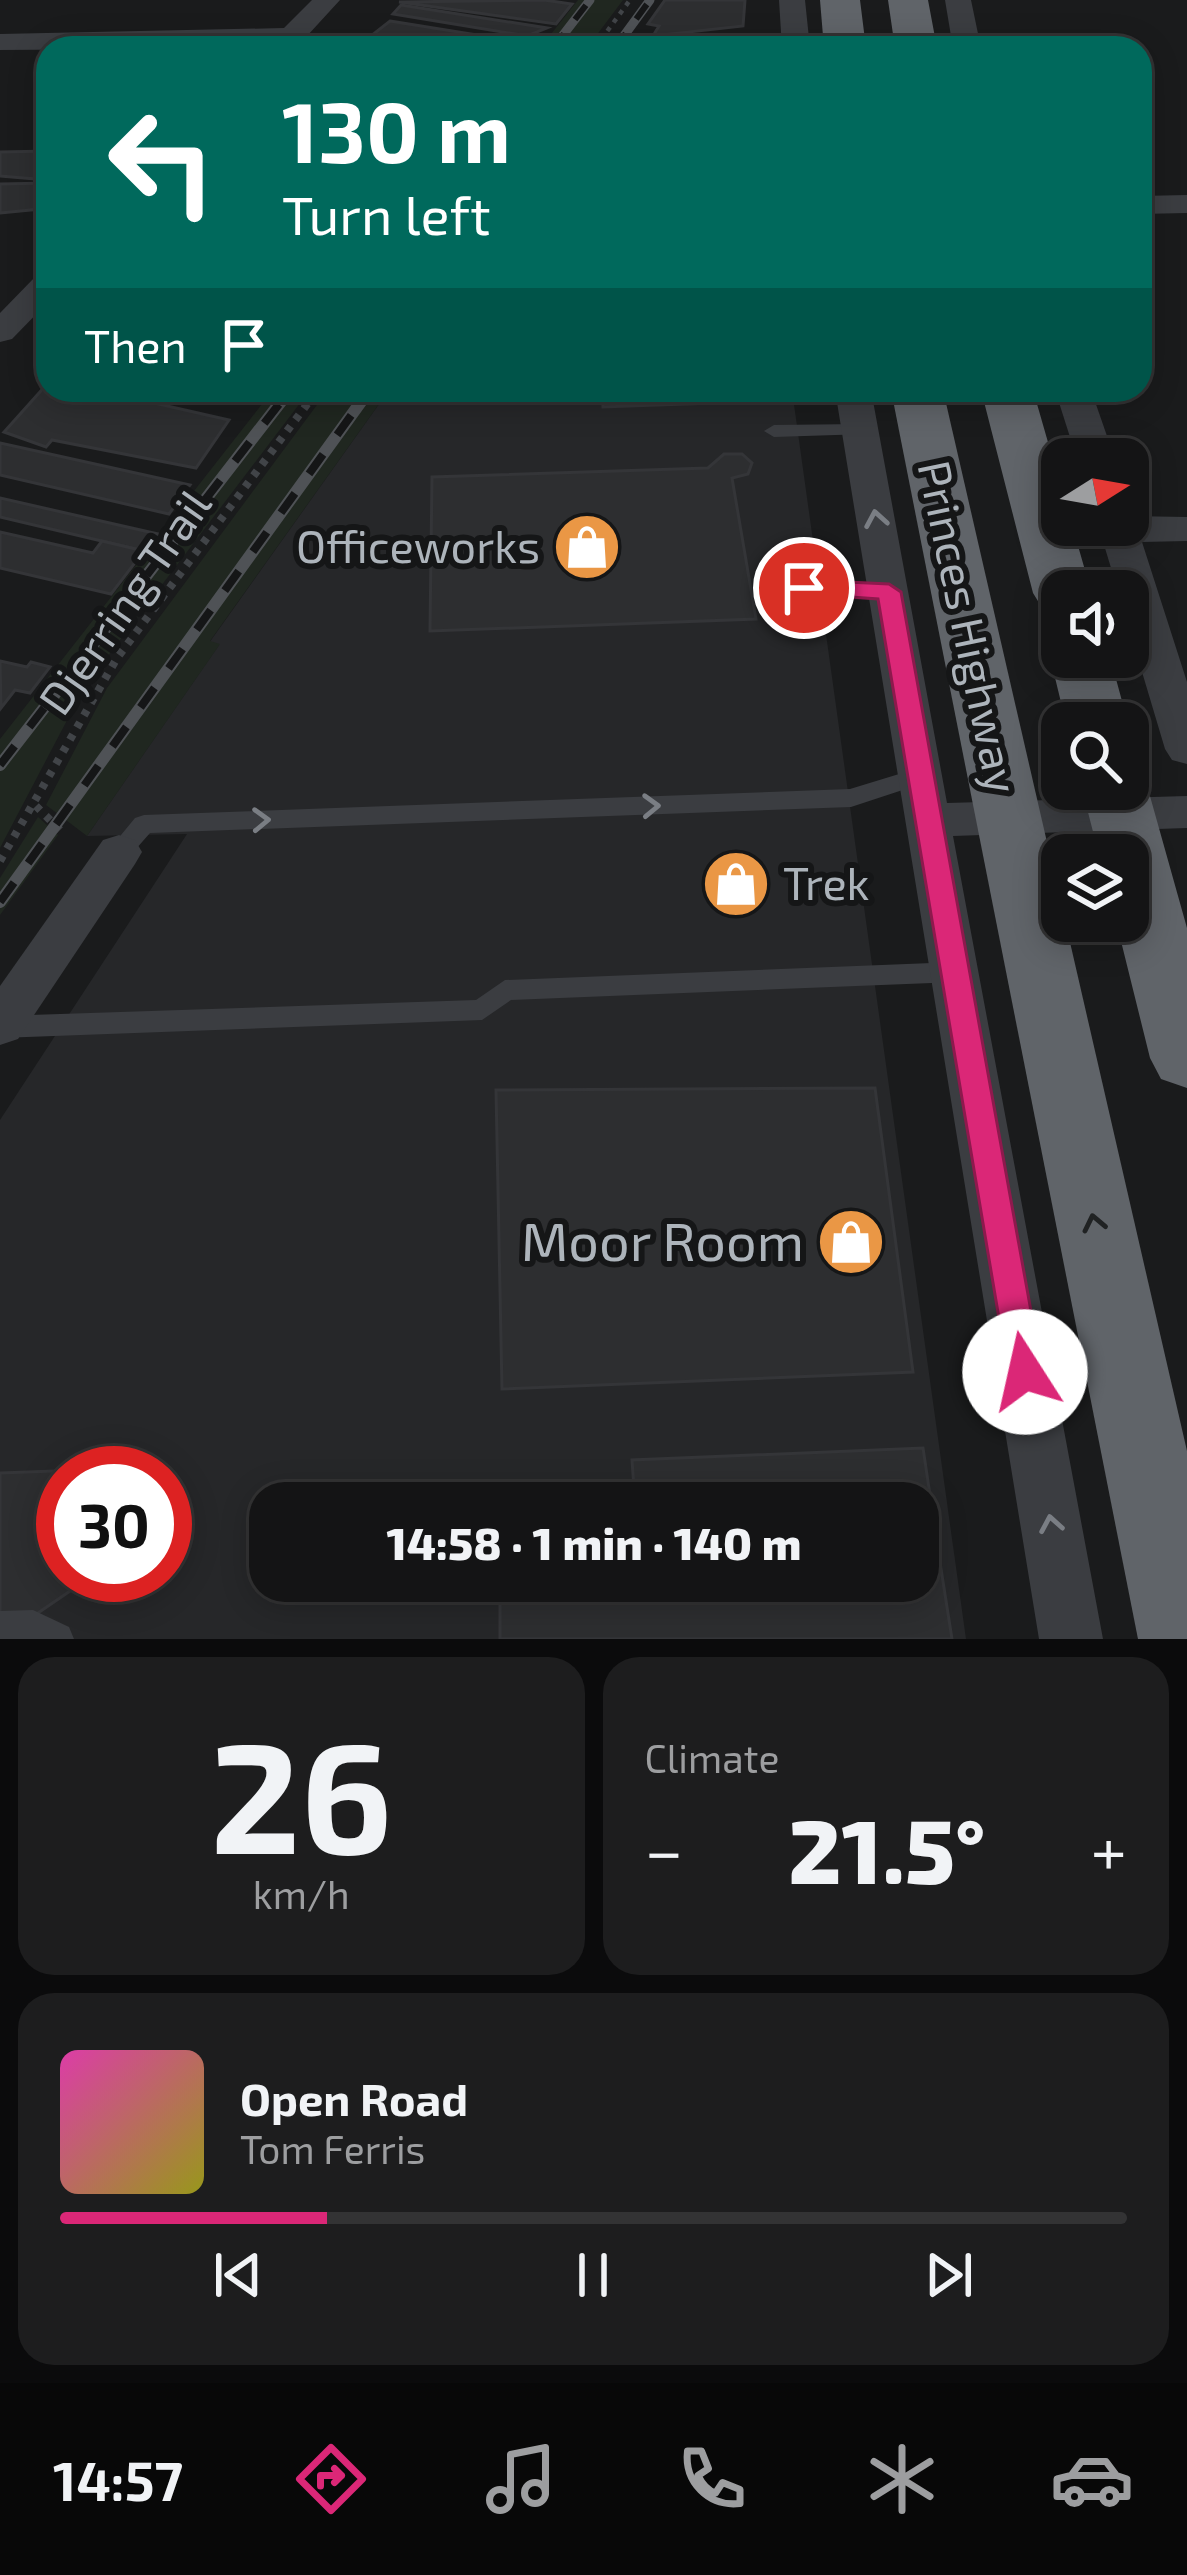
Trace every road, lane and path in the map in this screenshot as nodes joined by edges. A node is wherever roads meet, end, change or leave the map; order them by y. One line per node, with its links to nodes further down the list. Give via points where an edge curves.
1 (327, 0): 7 (street)
2 (630, 0): 8 (path)
3 (792, 0): 9 (street)
4 (840, 0): 10 (highway)
5 (908, 0): 11 (highway)
6 (958, 0): 12 (street)
7 (292, 36)
8 (604, 36)
9 (795, 36)
10 (844, 36)
11 (914, 36)
12 (965, 36)
13 (0, 42): 14 (street)
14 (36, 42)
15 (1187, 204): 16 (street)
16 (1152, 205)
17 (36, 295): 18 (street)
18 (0, 332)
19 (309, 402): 35 (path, Djerring Trail, via 117,658)
20 (918, 402): 33 (highway, Princes Highway)
21 (1010, 402): 29 (highway, Princes Highway)
22 (1077, 402): 25 (street)
23 (856, 410): 24 (lane); 31 (street, one-way to 23)
24 (774, 431)
25 (1089, 438)
26 (1149, 528): 27 (street)
27 (1187, 529)
28 (1124, 546): 32 (street)
29 (1056, 570)
30 (804, 588): 31 (lane)
31 (889, 592): 33 (street)
32 (1187, 749)
33 (953, 804): 34 (street); 38 (lane, one-way to 33, via 851,798); 40 (street); 46 (highway, Princes Highway, one-way to 33)
34 (1041, 804)
35 (36, 806): 37 (path); 39 (path, Djerring Trail)
36 (1143, 810): 42 (highway)
37 (65, 835)
38 (132, 838): 41 (street)
39 (0, 861)
40 (957, 972): 41 (lane, via 505,990 482,1010); 45 (street, one-way to 40)
41 (0, 1026)
42 (1187, 1058)
43 (0, 1628): 44 (lane, via 33,1627)
44 (57, 1639)
45 (1071, 1639)
46 (1184, 1639)

